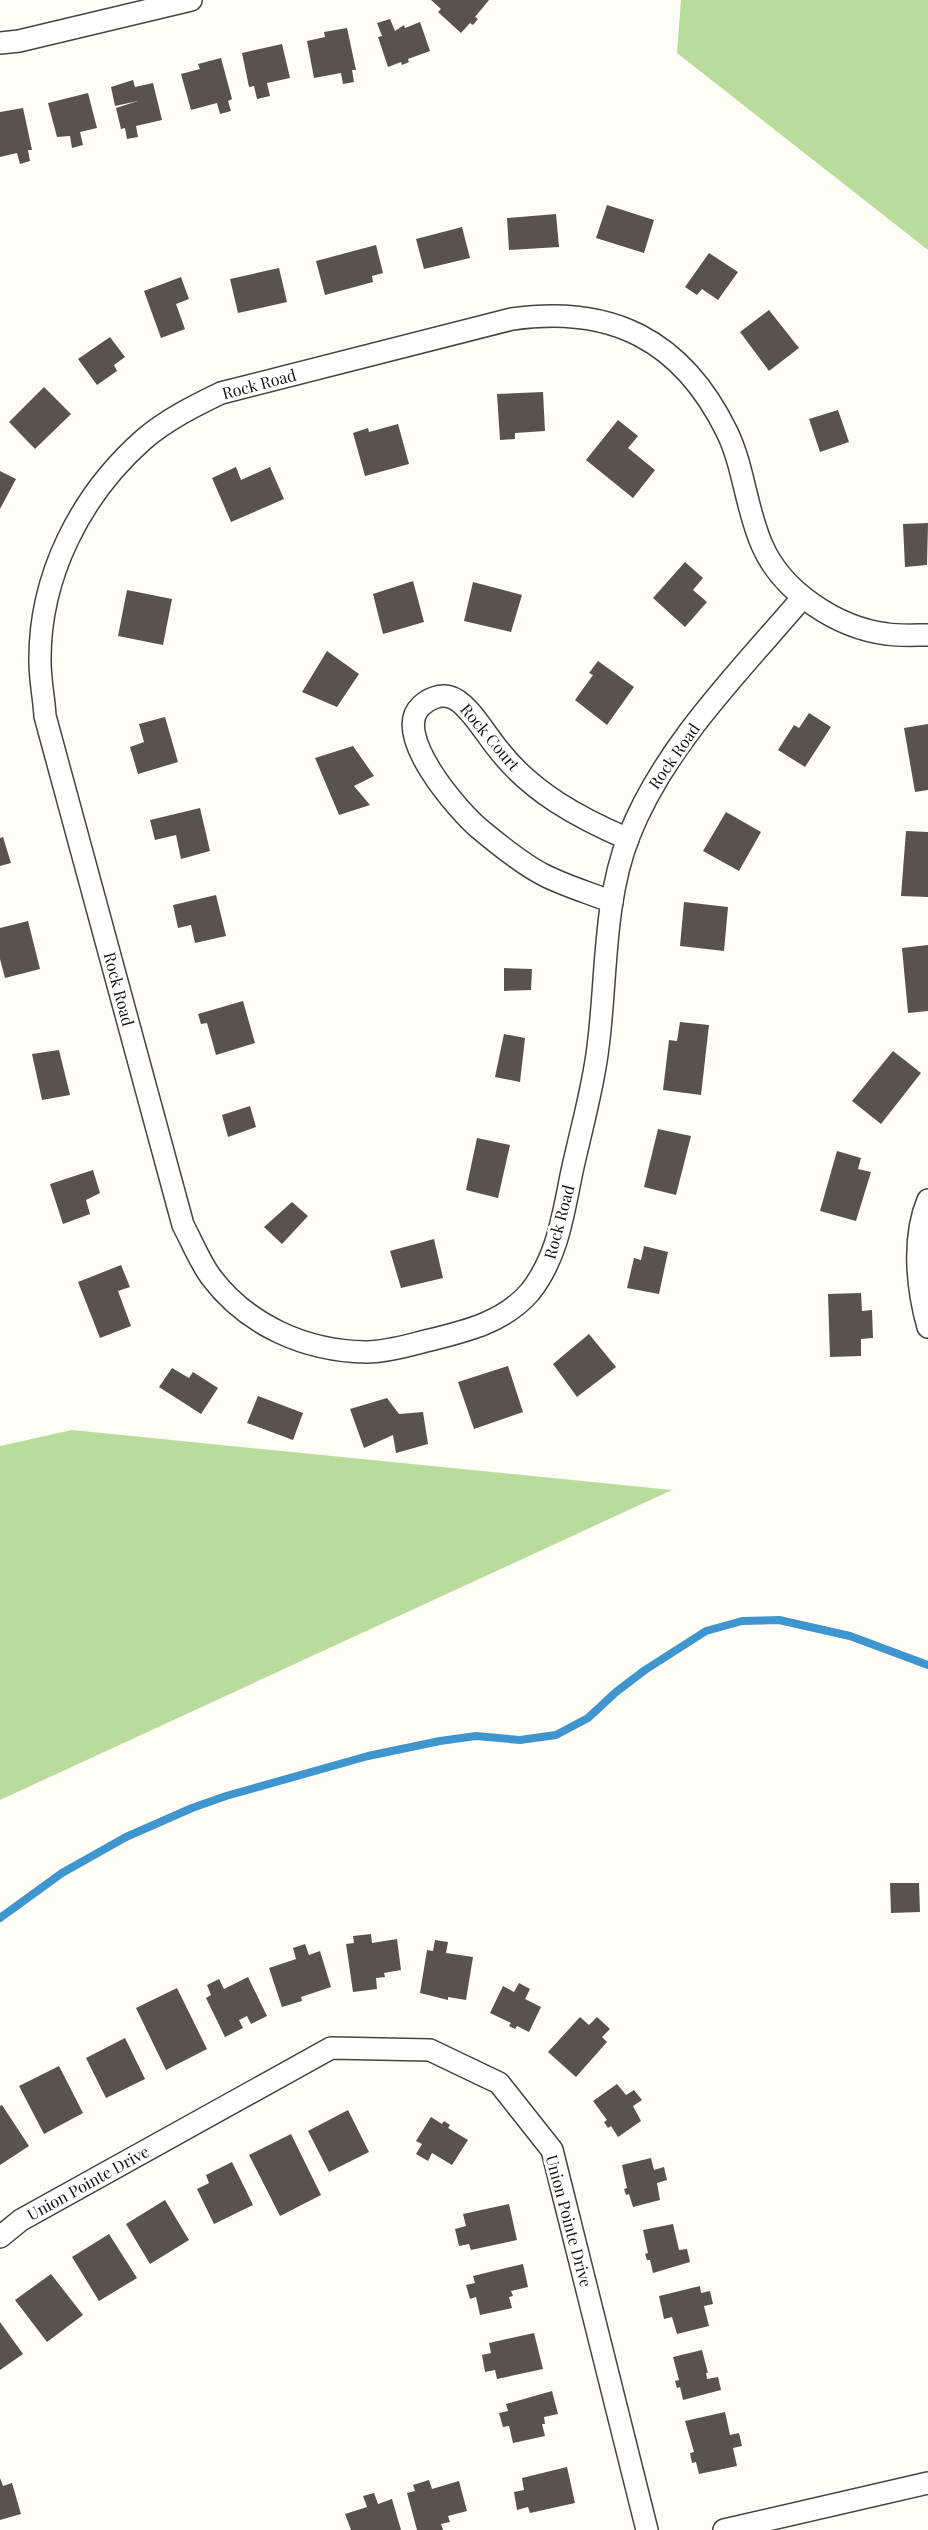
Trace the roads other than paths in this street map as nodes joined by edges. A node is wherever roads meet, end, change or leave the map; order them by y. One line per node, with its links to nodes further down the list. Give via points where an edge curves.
1 (181, 1): 2 (street)
2 (0, 43)
3 (803, 597): 4 (street, Rock Road, via 842,622 886,634); 5 (street, Rock Road, via 674,750 646,795); 6 (street, Rock Road, via 779,572 762,546 728,434 698,383 676,360 644,338 614,324 576,316 512,319 221,393 181,413 144,439 112,470 82,510 60,554 45,607 40,662 45,716 183,1225 211,1277 248,1314 281,1335 312,1346 378,1352 476,1329 505,1314 529,1293 549,1262 560,1232 598,1050)
4 (928, 635)
5 (628, 839): 6 (street, Rock Road); 6 (street, Rock Court, via 583,819 538,789 502,755 460,700 447,696 431,698 419,707 412,720 413,737 451,799 480,830 544,875)
6 (612, 902)
7 (928, 1200): 8 (street, via 917,1264 920,1299)
8 (928, 1327)
9 (0, 2236): 11 (street, Union Pointe Drive, via 21,2220 331,2048 430,2050 499,2083 552,2150)
10 (928, 2483): 12 (street)
11 (647, 2530)
12 (724, 2530)

